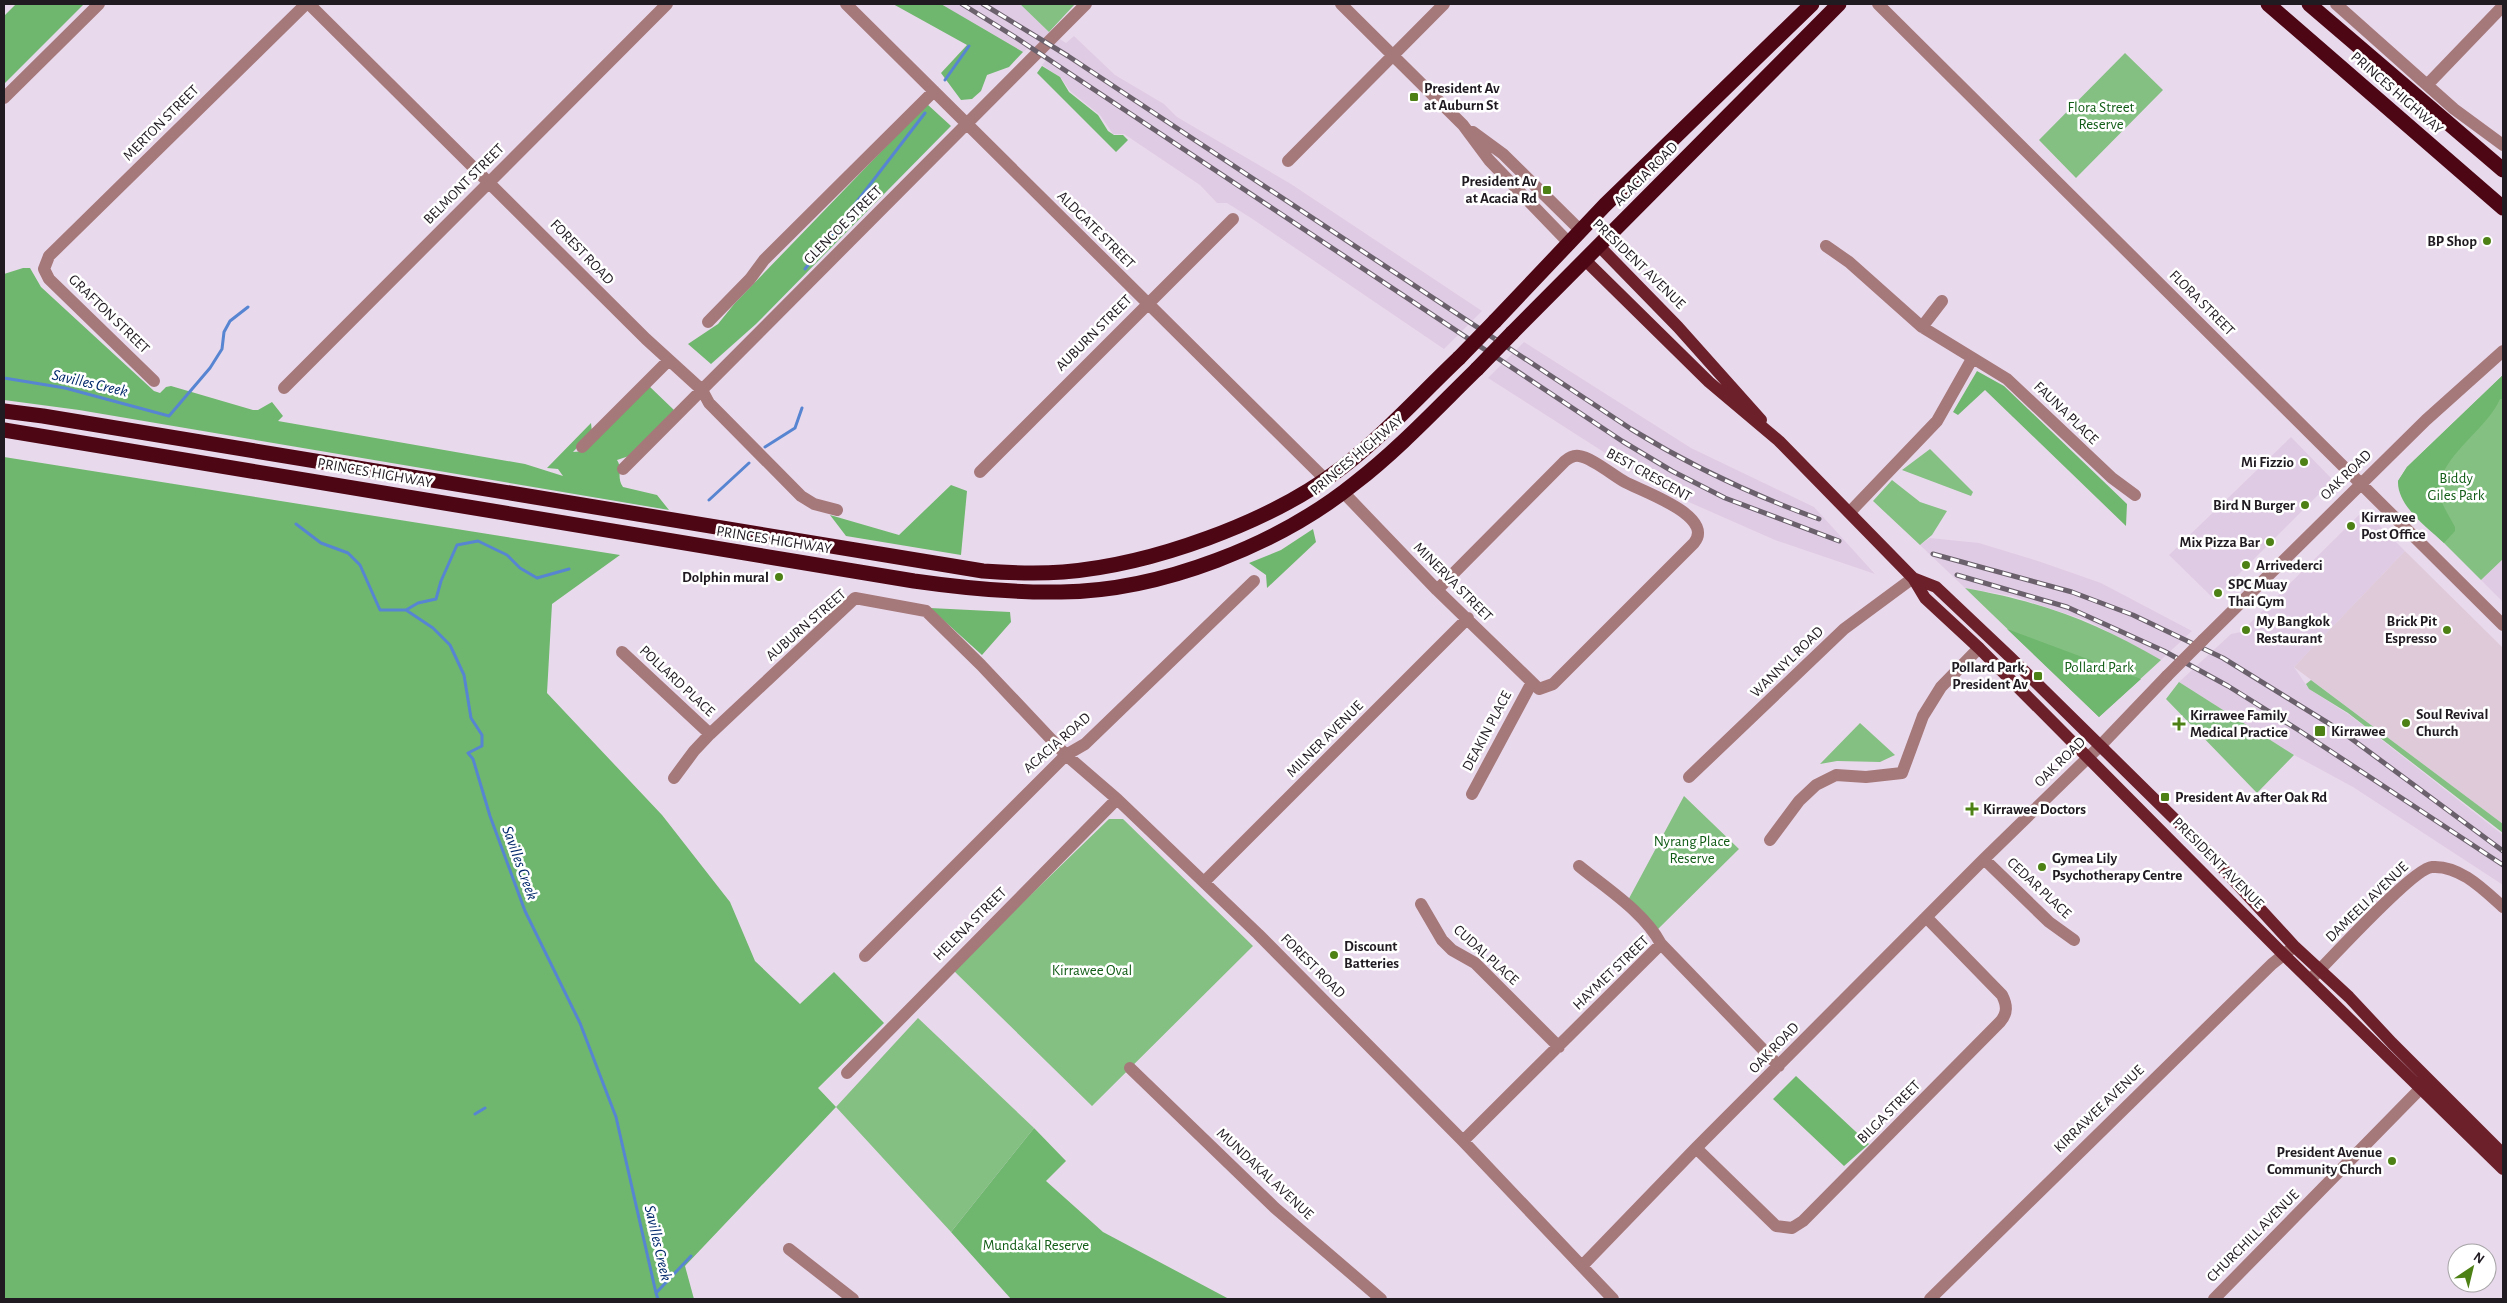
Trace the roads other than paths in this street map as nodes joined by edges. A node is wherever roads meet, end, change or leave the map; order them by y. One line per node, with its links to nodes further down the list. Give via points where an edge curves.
1 (99, 4): 18 (street)
2 (308, 4): 24 (street, FOREST ROAD); 32 (street, MERTON STREET, via 49,256)
3 (667, 4): 24 (street, BELMONT STREET)
4 (846, 4): 17 (street, ALDGATE STREET)
5 (1086, 4): 19 (street, GLENCOE STREET)
6 (1341, 4): 15 (street, PRESIDENT AVENUE)
7 (1444, 4): 15 (street)
8 (1812, 4): 27 (highway, ACACIA ROAD)
9 (1839, 4): 29 (highway, ACACIA ROAD)
10 (1878, 4): 52 (street, FLORA STREET)
11 (2268, 4): 25 (highway, PRINCES HIGHWAY)
12 (2309, 4): 23 (highway, PRINCES HIGHWAY)
13 (2336, 4): 16 (street, PRINCES HIGHWAY)
14 (2503, 6): 16 (street)
15 (1394, 56): 20 (street, PRESIDENT AVENUE); 22 (street)
16 (2427, 85): 21 (street, PRINCES HIGHWAY)
17 (934, 91): 19 (street, ALDGATE STREET); 35 (street, GLENCOE STREET, via 764,260)
18 (4, 98)
19 (968, 123): 34 (street, ALDGATE STREET); 44 (street, GLENCOE STREET)
20 (1463, 125): 27 (street, PRESIDENT AVENUE, via 1502,154); 28 (street, PRESIDENT AVENUE, via 1489,160)
21 (2503, 145)
22 (1288, 162)
23 (2503, 170)
24 (490, 181): 40 (street, FOREST ROAD); 43 (street, BELMONT STREET)
25 (2503, 208)
26 (1232, 219): 34 (street, AUBURN STREET)
27 (1581, 231): 28 (highway, ACACIA ROAD); 29 (highway, PRESIDENT AVENUE)
28 (1570, 244): 31 (highway, PRESIDENT AVENUE); 38 (highway, ACACIA ROAD, bridge)
29 (1599, 246): 31 (highway, ACACIA ROAD); 47 (main road, PRESIDENT AVENUE, via 1678,327)
30 (1826, 246): 36 (street, FAUNA PLACE)
31 (1585, 260): 41 (highway, ACACIA ROAD, bridge); 47 (main road, PRESIDENT AVENUE, via 1715,388)
32 (44, 269): 42 (street, GRAFTON STREET, via 49,279)
33 (1942, 301): 36 (street)
34 (1146, 304): 50 (street, AUBURN STREET); 51 (street, ALDGATE STREET)
35 (708, 322)
36 (1922, 326): 39 (street, FAUNA PLACE)
37 (2503, 351): 52 (street, OAK ROAD)
38 (1458, 358): 51 (highway, PRINCES HIGHWAY, via 1379,435)
39 (1972, 359): 54 (street, FAUNA PLACE, via 2007,379 2112,478); 56 (street, via 1937,422)
40 (669, 360): 44 (street, FOREST ROAD); 48 (street)
41 (1477, 369): 53 (highway, PRINCES HIGHWAY, via 1392,451)
42 (154, 381)
43 (284, 388)
44 (702, 390): 49 (street, GLENCOE STREET); 55 (street, FOREST ROAD, via 709,403 801,496 814,504)
45 (4, 411): 51 (highway, PRINCES HIGHWAY, via 983,572 1063,572 1138,559 1246,522)
46 (4, 430): 53 (highway, PRINCES HIGHWAY, via 868,573 970,589 1021,592 1102,588 1187,569 1272,536)
47 (1779, 441): 56 (main road, PRESIDENT AVENUE)
48 (582, 447)
49 (623, 469)
50 (980, 472)
51 (1325, 479)
52 (2360, 484): 61 (street, FLORA STREET); 68 (street, OAK ROAD, bridge)
53 (1343, 492): 59 (street, MINERVA STREET)
54 (2135, 495)
55 (837, 510)
56 (1850, 512): 57 (main road, PRESIDENT AVENUE)
57 (1914, 578): 62 (main road, PRESIDENT AVENUE, via 1925,598); 68 (main road, PRESIDENT AVENUE, via 1936,587); 71 (street, WANNYL ROAD, via 1844,629)
58 (1254, 581): 69 (street, ACACIA ROAD, via 1085,744)
59 (1437, 590): 60 (street, MINERVA STREET); 66 (street, BEST CRESCENT, via 1564,461 1574,456 1655,494 1694,520 1699,534 1694,542 1553,684)
60 (1468, 618): 65 (street, MINERVA STREET); 78 (street, MILNER AVENUE)
61 (2503, 625)
62 (1979, 648): 70 (main road, PRESIDENT AVENUE); 75 (street, via 1941,687 1923,716 1902,773 1866,777 1836,775 1816,785 1799,801)
63 (622, 652): 67 (street, POLLARD PLACE)
64 (981, 665): 67 (street, AUBURN STREET, via 926,611 855,598); 69 (street, FOREST ROAD)
65 (1531, 684): 66 (street, MINERVA STREET); 73 (street, DEAKIN PLACE)
66 (1544, 689)
67 (710, 734): 72 (street, AUBURN STREET)
68 (2101, 746): 70 (street, OAK ROAD); 84 (main road, PRESIDENT AVENUE, via 2206,850)
69 (1066, 755): 74 (street, FOREST ROAD); 86 (street, ACACIA ROAD)
70 (2089, 757): 76 (street, OAK ROAD); 85 (main road, PRESIDENT AVENUE)
71 (1689, 777)
72 (674, 778)
73 (1472, 794)
74 (1117, 799): 78 (street, FOREST ROAD); 92 (street, HELENA STREET)
75 (1770, 840)
76 (1984, 859): 81 (street, OAK ROAD); 82 (street, CEDAR PLACE, via 2049,922)
77 (1579, 866): 83 (street, via 1626,904 1655,932)
78 (1204, 882): 94 (street, FOREST ROAD)
79 (1420, 904): 89 (street, CUDAL PLACE, via 1442,940 1475,963)
80 (2503, 907): 87 (street, DAMEELI AVENUE, via 2459,873 2425,868)
81 (1926, 918): 90 (street, OAK ROAD); 95 (street, BILGA STREET, via 2002,995 2006,1012 2000,1022 1810,1214 1792,1228 1776,1226)
82 (2074, 940)
83 (1661, 944): 89 (street, HAYMET STREET); 90 (street, HAYMET STREET)
84 (2295, 947): 85 (street, KIRRAWEE AVENUE); 87 (main road, PRESIDENT AVENUE)
85 (2283, 954): 88 (main road, PRESIDENT AVENUE); 103 (street, KIRRAWEE AVENUE)
86 (864, 956)
87 (2321, 969): 88 (street, DAMEELI AVENUE); 96 (main road, PRESIDENT AVENUE)
88 (2310, 980): 93 (main road, PRESIDENT AVENUE)
89 (1558, 1047): 94 (street, HAYMET STREET)
90 (1779, 1066): 95 (street, OAK ROAD)
91 (1130, 1068): 101 (street, MUNDAKAL AVENUE, via 1275,1208)
92 (847, 1073)
93 (2421, 1088): 97 (main road, PRESIDENT AVENUE); 104 (street, CHURCHILL AVENUE)
94 (1463, 1141): 99 (street, FOREST ROAD)
95 (1696, 1148): 99 (street, OAK ROAD)
96 (2503, 1154)
97 (2503, 1169)
98 (789, 1249): 100 (street)
99 (1582, 1266): 102 (street, FOREST ROAD)
100 (853, 1299)
101 (1381, 1299)
102 (1613, 1299)
103 (1930, 1299)
104 (2214, 1299)

